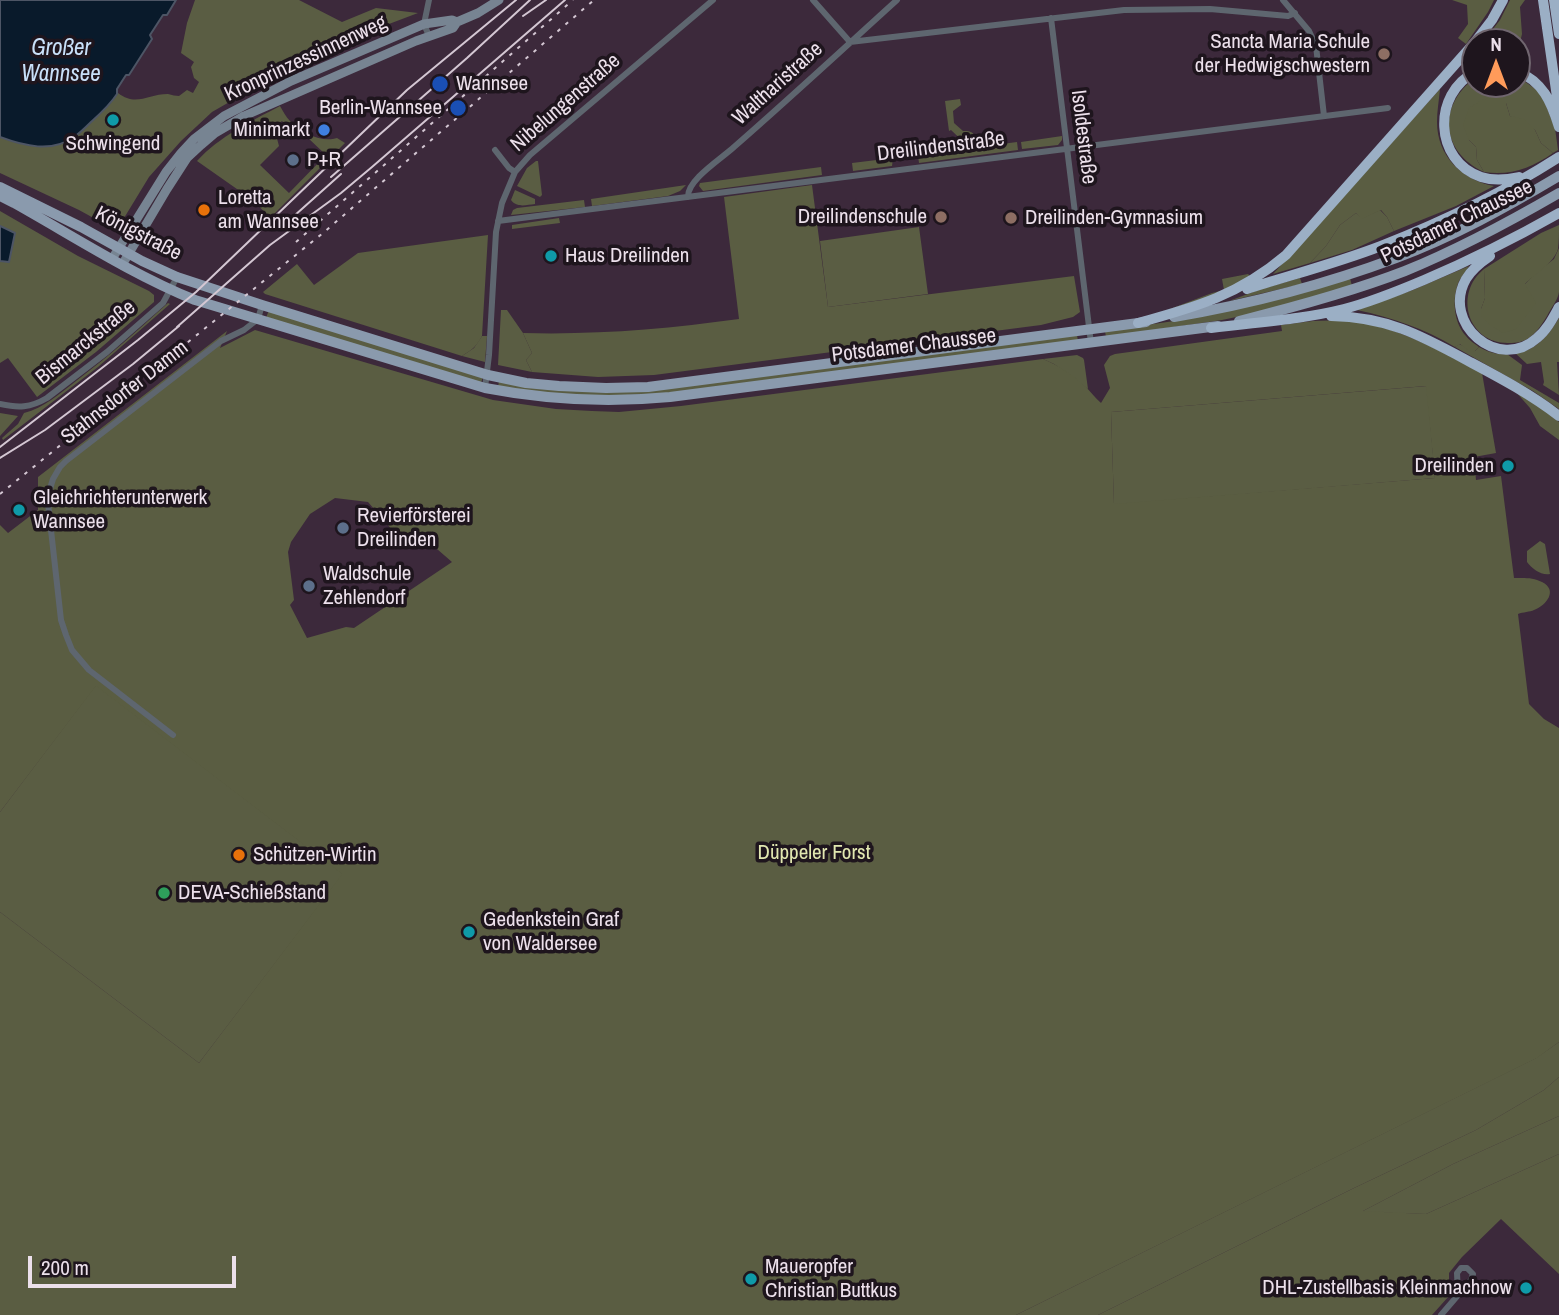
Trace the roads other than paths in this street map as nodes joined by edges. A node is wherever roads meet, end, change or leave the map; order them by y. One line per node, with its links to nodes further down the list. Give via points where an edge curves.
1 (429, 0): 13 (street)
2 (499, 0): 12 (main road, Kronprinzessinnenweg)
3 (713, 0): 30 (street, Nibelungenstraße)
4 (813, 0): 17 (street)
5 (897, 0): 17 (street, Waltharistraße)
6 (1283, 0): 10 (street)
7 (1503, 0): 14 (highway)
8 (1543, 0): 24 (highway)
9 (1554, 0): 15 (highway)
10 (1295, 13): 11 (street, via 1161,9); 25 (street, via 1316,46)
11 (1051, 18): 17 (street); 27 (street, Isoldestraße)
12 (457, 22): 13 (main road, Kronprinzessinnenweg); 16 (main road, Kronprinzessinnenweg, via 453,28)
13 (424, 24): 16 (street); 21 (main road, Kronprinzessinnenweg)
14 (1486, 28)
15 (1559, 34)
16 (429, 36): 22 (main road, Kronprinzessinnenweg)
17 (850, 42): 35 (street, Waltharistraße, via 696,179)
18 (1461, 58): 47 (highway, via 1286,255)
19 (1531, 78): 26 (highway, via 1545,92)
20 (1461, 82): 29 (highway, via 1446,106 1443,129 1455,158 1471,173 1495,180 1526,175)
21 (266, 93): 22 (main road); 38 (main road, Kronprinzessinnenweg, via 224,116 188,146)
22 (270, 105): 39 (main road, Kronprinzessinnenweg, via 229,124 187,158)
23 (1388, 108): 25 (street, Dreilindenstraße)
24 (1559, 111)
25 (1324, 116): 27 (street, Dreilindenstraße)
26 (1559, 127)
27 (1067, 149): 35 (street, Dreilindenstraße); 54 (street, Isoldestraße)
28 (495, 150): 30 (street)
29 (1555, 160): 47 (highway, via 1461,212 1379,247)
30 (514, 172): 37 (street, Nibelungenstraße)
31 (1559, 176): 52 (main road, Potsdamer Chaussee, via 1457,232 1360,271 1271,297)
32 (0, 187): 41 (main road, Königstraße)
33 (1559, 193): 53 (main road, Potsdamer Chaussee, via 1497,229 1403,271 1319,300)
34 (0, 196): 43 (main road, Königstraße)
35 (688, 197): 37 (street, Dreilindenstraße)
36 (1559, 213): 40 (highway)
37 (498, 221): 56 (street, Nibelungenstraße)
38 (133, 223): 39 (main road); 41 (main road, Kronprinzessinnenweg)
39 (143, 229): 42 (main road, Kronprinzessinnenweg)
40 (1518, 236): 49 (highway, via 1468,276 1460,299 1466,325 1483,343 1513,349 1537,338); 50 (highway, via 1408,287)
41 (118, 248): 42 (main road, Königstraße); 43 (main road, Kronprinzessinnenweg)
42 (129, 253): 44 (main road, Kronprinzessinnenweg); 45 (main road, Königstraße)
43 (112, 259): 44 (main road, Königstraße)
44 (122, 265): 46 (main road, Königstraße)
45 (177, 277): 46 (street, Bismarckstraße); 48 (main road, Königstraße)
46 (171, 290): 51 (main road, Königstraße); 58 (street, Bismarckstraße, via 160,306 47,398 21,408)
47 (1229, 294): 52 (highway)
48 (262, 305): 51 (street); 56 (main road, Potsdamer Chaussee)
49 (1559, 307)
50 (1314, 315): 53 (highway); 59 (highway, via 1370,318 1408,330 1518,387)
51 (258, 319): 57 (main road, Potsdamer Chaussee); 60 (street, Stahnsdorfer Damm, via 221,341 66,461 49,492 61,620 72,650 89,670)
52 (1139, 323): 54 (main road, Potsdamer Chaussee)
53 (1211, 328): 55 (main road, Potsdamer Chaussee)
54 (1089, 329): 55 (street, Isoldestraße); 56 (main road, Potsdamer Chaussee, via 648,387 559,386)
55 (1091, 343): 57 (main road, Potsdamer Chaussee, via 648,399 558,399)
56 (488, 375): 57 (street, Nibelungenstraße)
57 (485, 388)
58 (0, 404)
59 (1559, 416)
60 (173, 735)
61 (1458, 1295): 62 (street)
62 (1441, 1315)

